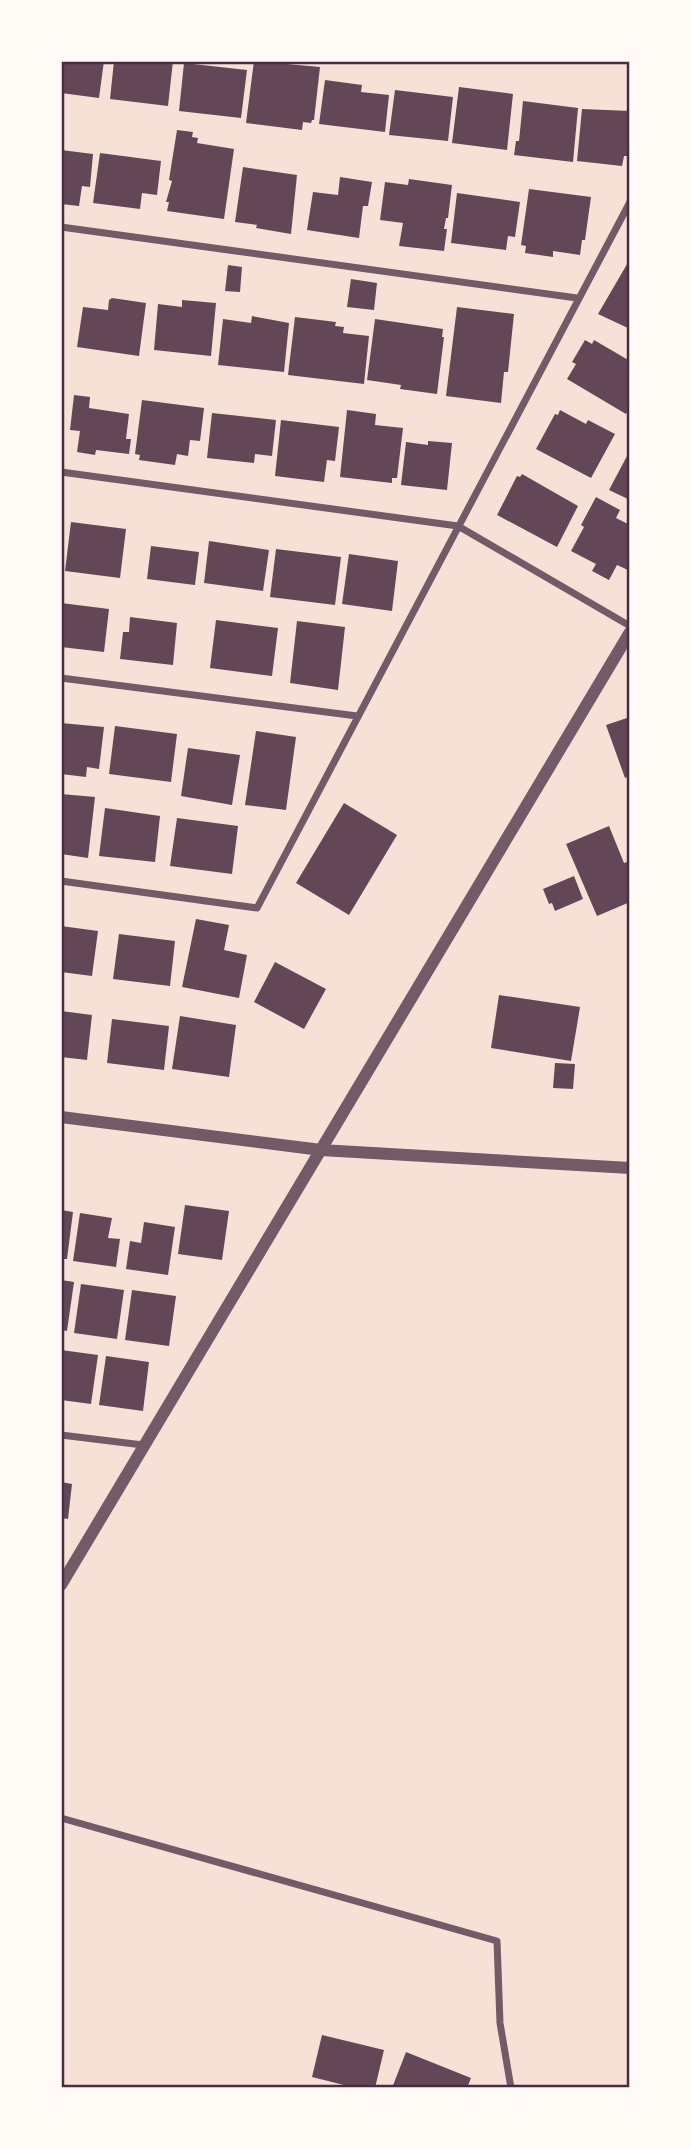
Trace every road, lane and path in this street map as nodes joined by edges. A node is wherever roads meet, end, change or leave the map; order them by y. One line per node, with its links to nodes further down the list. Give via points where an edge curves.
1 (630, 202): 3 (street)
2 (61, 227): 3 (street)
3 (577, 298): 5 (street)
4 (61, 472): 5 (street)
5 (457, 526): 6 (street); 9 (street)
6 (630, 626)
7 (630, 632): 12 (street)
8 (61, 678): 9 (street)
9 (357, 716): 10 (street, via 257,908)
10 (61, 881)
11 (61, 1117): 12 (street)
12 (321, 1150): 13 (street); 15 (street)
13 (630, 1167)
14 (61, 1435): 15 (street)
15 (143, 1445): 16 (street)
16 (61, 1584)
17 (61, 1818): 18 (street, via 497,1941 500,2023)
18 (511, 2088)

